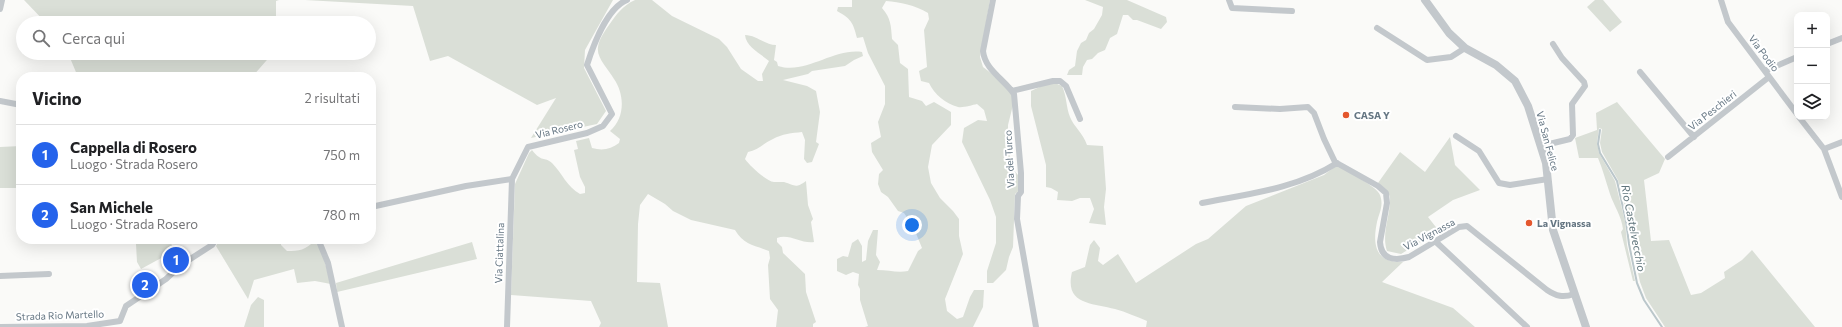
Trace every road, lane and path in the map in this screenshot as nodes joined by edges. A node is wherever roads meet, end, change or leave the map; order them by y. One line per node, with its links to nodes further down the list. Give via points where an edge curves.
1 (2, 0): 7 (street)
2 (627, 0): 32 (street, Via Rosero, via 612,14 595,40 588,65 612,114 603,126 588,133 528,147)
3 (993, 0): 18 (street, via 983,51 984,59)
4 (1229, 0): 8 (street, via 1232,8)
5 (1426, 0): 13 (street, Via San Felice, via 1449,33)
6 (1722, 0): 15 (street, Via Podio, via 1728,22)
7 (0, 9)
8 (1292, 11)
9 (1377, 28): 13 (street, via 1428,60 1451,57)
10 (1842, 38): 11 (street)
11 (1830, 43)
12 (1554, 44): 28 (street, via 1585,86 1572,104 1573,135 1570,139)
13 (1465, 48): 28 (street, Via San Felice, via 1496,65 1515,81 1528,106)
14 (1794, 58): 15 (street)
15 (1765, 71): 17 (street, Via Podio)
16 (1640, 72): 26 (street)
17 (1769, 77): 22 (street, Via Podio); 26 (street, Via Peschieri)
18 (1012, 91): 23 (street, via 1060,81 1066,86); 48 (street, Via del Turco, via 1021,173 1017,219)
19 (0, 101): 20 (street)
20 (16, 104)
21 (1235, 107): 31 (street, via 1308,107 1314,113)
22 (1794, 110)
23 (1080, 120)
24 (1802, 120): 29 (street)
25 (1456, 136): 33 (street, via 1479,151 1499,183 1510,185)
26 (1694, 137): 30 (street, Via Peschieri)
27 (1842, 142): 29 (street)
28 (1541, 146): 33 (street, Via San Felice)
29 (1824, 149): 34 (street)
30 (1668, 157)
31 (1337, 163): 35 (street, via 1321,173 1284,187); 37 (street, Via Vignassa, via 1386,193 1387,203 1380,242 1383,254 1391,259 1409,257)
32 (512, 180): 36 (street, via 466,186); 47 (street, Via Ciattalina)
33 (1548, 180): 42 (street, Via San Felice, via 1553,230)
34 (1842, 197)
35 (1202, 203)
36 (376, 206)
37 (1435, 241): 42 (street, Via Vignassa, via 1459,227 1467,226 1547,290 1557,296); 49 (street)
38 (213, 244): 43 (street, via 126,306)
39 (320, 244): 46 (street, via 328,262)
40 (49, 274): 41 (street)
41 (0, 276)
42 (1574, 294): 50 (street, Via San Felice)
43 (120, 321): 44 (street, Strada Rio Martello, via 87,326); 45 (street)
44 (0, 326)
45 (125, 327)
46 (342, 327)
47 (507, 327)
48 (1036, 327)
49 (1527, 327)
50 (1586, 327)

